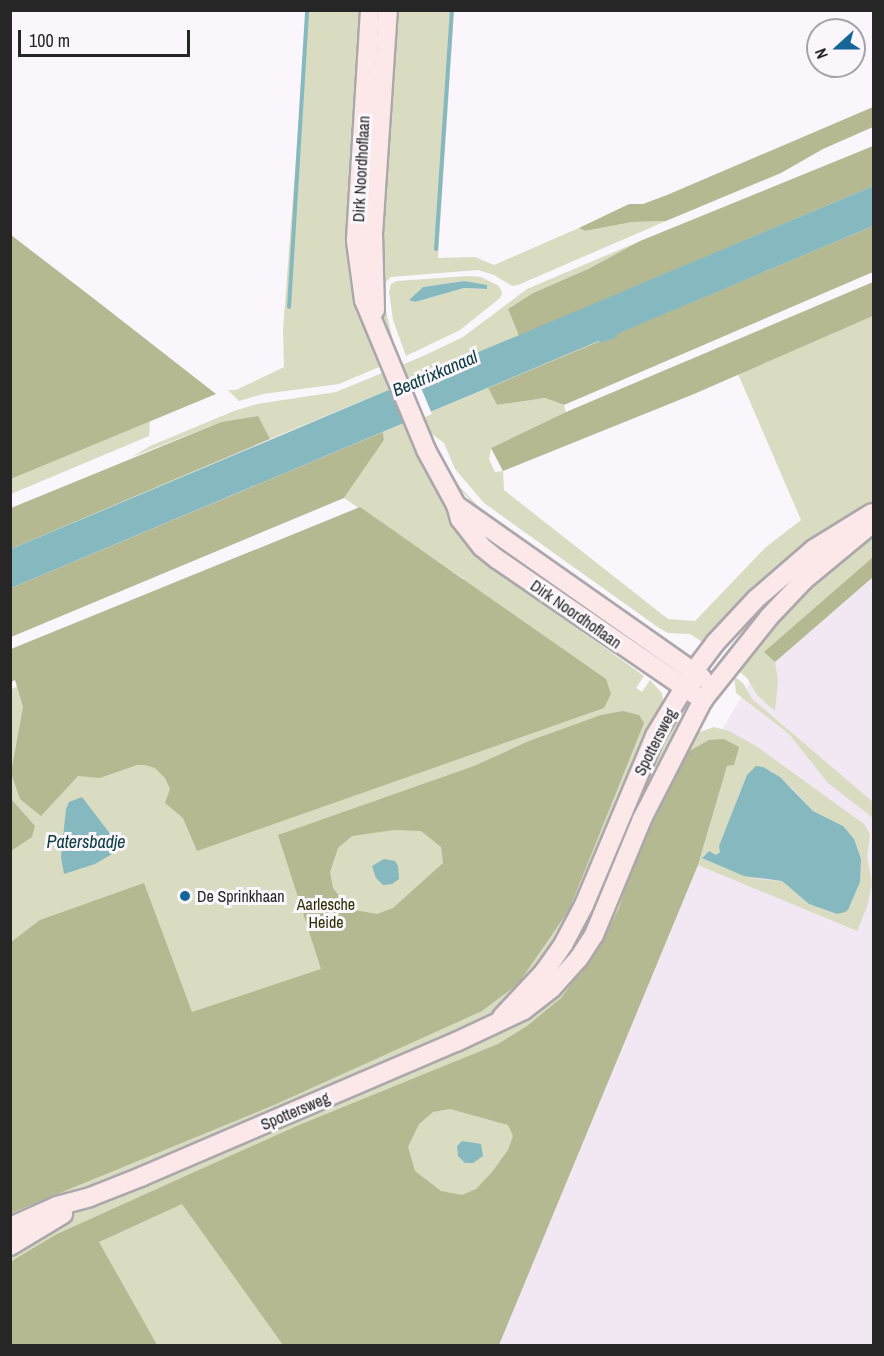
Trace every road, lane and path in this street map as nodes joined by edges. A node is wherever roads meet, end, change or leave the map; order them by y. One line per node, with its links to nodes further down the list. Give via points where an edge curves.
1 (370, 10): 3 (main road, Dirk Noordhoflaan, via 356,241 364,300)
2 (388, 10): 3 (main road, Dirk Noordhoflaan, via 373,234)
3 (375, 324): 4 (main road, Dirk Noordhoflaan, via 426,450)
4 (456, 505): 7 (main road, Dirk Noordhoflaan); 8 (main road, Dirk Noordhoflaan, via 467,531 497,560)
5 (873, 513): 7 (main road, Spottersweg, via 814,549 756,598)
6 (873, 522): 9 (main road, Spottersweg, via 804,580)
7 (694, 671): 8 (main road, Spottersweg); 9 (main road, Dirk Noordhoflaan)
8 (683, 687): 9 (main road, Dirk Noordhoflaan); 10 (main road, Spottersweg, via 655,736 584,905 564,943 544,972)
9 (708, 693): 10 (main road, Spottersweg, via 642,819 589,942 552,988 524,1010)
10 (499, 1021): 11 (main road, Spottersweg)
11 (90, 1197): 12 (main road, Spottersweg, via 57,1206); 13 (main road, Spottersweg)
12 (10, 1227)
13 (10, 1246)

